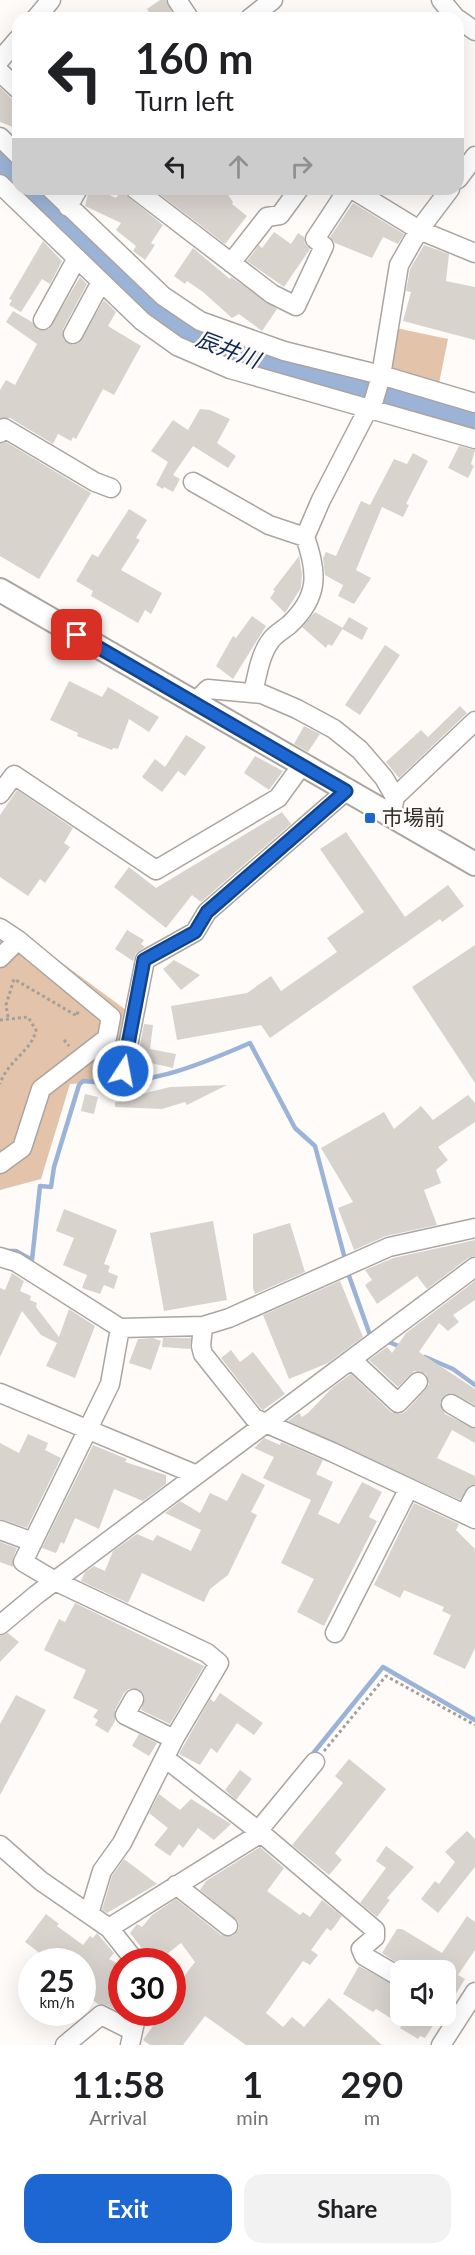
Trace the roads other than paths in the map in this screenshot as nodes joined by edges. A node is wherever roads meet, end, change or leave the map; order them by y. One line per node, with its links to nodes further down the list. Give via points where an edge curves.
1 (51, 0): 4 (street)
2 (273, 0): 5 (street)
3 (441, 0): 6 (street)
4 (41, 12)
5 (258, 12)
6 (451, 12)
7 (12, 46): 8 (street)
8 (0, 60)
9 (0, 72): 10 (street)
10 (12, 83)
11 (0, 137): 12 (street)
12 (12, 149)
13 (475, 156): 14 (street)
14 (464, 171)
15 (0, 184): 26 (street)
16 (57, 195): 23 (street)
17 (75, 195): 23 (street)
18 (143, 195): 27 (street)
19 (295, 195): 27 (street, via 280,215 267,217)
20 (346, 195): 27 (street, via 315,239 324,246 296,306 272,294)
21 (360, 195): 24 (street)
22 (445, 195): 24 (street)
23 (69, 207): 31 (street, via 163,296 200,321 284,351)
24 (419, 230): 25 (street); 31 (street, via 399,265)
25 (474, 250)
26 (77, 258): 28 (street); 29 (street)
27 (231, 263)
28 (101, 282): 30 (street); 33 (street, via 142,321 177,346 230,369)
29 (43, 320)
30 (73, 334)
31 (381, 376): 32 (street); 33 (street)
32 (475, 403)
33 (370, 409): 35 (street); 38 (street)
34 (0, 433): 37 (street, via 4,428)
35 (475, 439)
36 (193, 482): 38 (street, via 269,525)
37 (111, 488)
38 (305, 537): 40 (street, via 315,563 315,579 298,615 267,646)
39 (0, 590): 41 (main road)
40 (253, 693): 41 (street, via 208,689); 46 (street, via 297,709 334,729 360,750 384,778)
41 (194, 702): 43 (main road)
42 (475, 721): 46 (street)
43 (302, 765): 44 (main road); 45 (street, via 278,798 156,870 14,775)
44 (346, 791): 46 (main road); 51 (street, via 207,912 195,932 144,960)
45 (0, 794)
46 (393, 806): 47 (main road)
47 (475, 864)
48 (0, 928): 49 (street)
49 (18, 940): 50 (street); 52 (street, via 111,1017 107,1038 41,1089 22,1148)
50 (0, 958)
51 (123, 1071)
52 (0, 1164)
53 (475, 1228): 56 (street, via 389,1247)
54 (0, 1257): 57 (street, via 16,1262)
55 (475, 1267): 58 (street)
56 (203, 1326): 57 (street); 63 (street, via 203,1354 254,1418)
57 (120, 1328): 64 (street, via 110,1384)
58 (352, 1360): 59 (street, via 398,1403); 63 (street)
59 (418, 1382)
60 (0, 1393): 64 (street)
61 (451, 1404): 62 (street)
62 (475, 1418)
63 (267, 1423): 65 (street); 66 (street)
64 (88, 1430): 65 (street); 70 (street)
65 (197, 1475): 71 (street)
66 (409, 1488): 68 (street); 73 (street)
67 (475, 1495): 68 (street)
68 (470, 1516)
69 (0, 1530): 70 (street)
70 (33, 1542): 71 (street, via 23,1562)
71 (56, 1581): 72 (street); 75 (street, via 207,1653 219,1663)
72 (0, 1625)
73 (335, 1633)
74 (134, 1699): 75 (street, via 125,1715)
75 (174, 1739): 76 (street)
76 (165, 1758): 78 (street); 81 (street, via 122,1843 102,1871)
77 (315, 1762): 78 (street)
78 (259, 1832): 80 (street); 85 (street, via 375,1930 375,1937 361,1949 364,1956)
79 (0, 1845): 81 (street, via 41,1881)
80 (176, 1885): 82 (street); 83 (street)
81 (90, 1910): 83 (street)
82 (228, 1926)
83 (109, 1928): 84 (street)
84 (125, 1948)
85 (390, 1971)
86 (475, 1992): 87 (street)
87 (456, 2006)
88 (447, 2026): 91 (street)
89 (131, 2038): 90 (street, via 101,2015)
90 (65, 2045)
91 (441, 2045)

